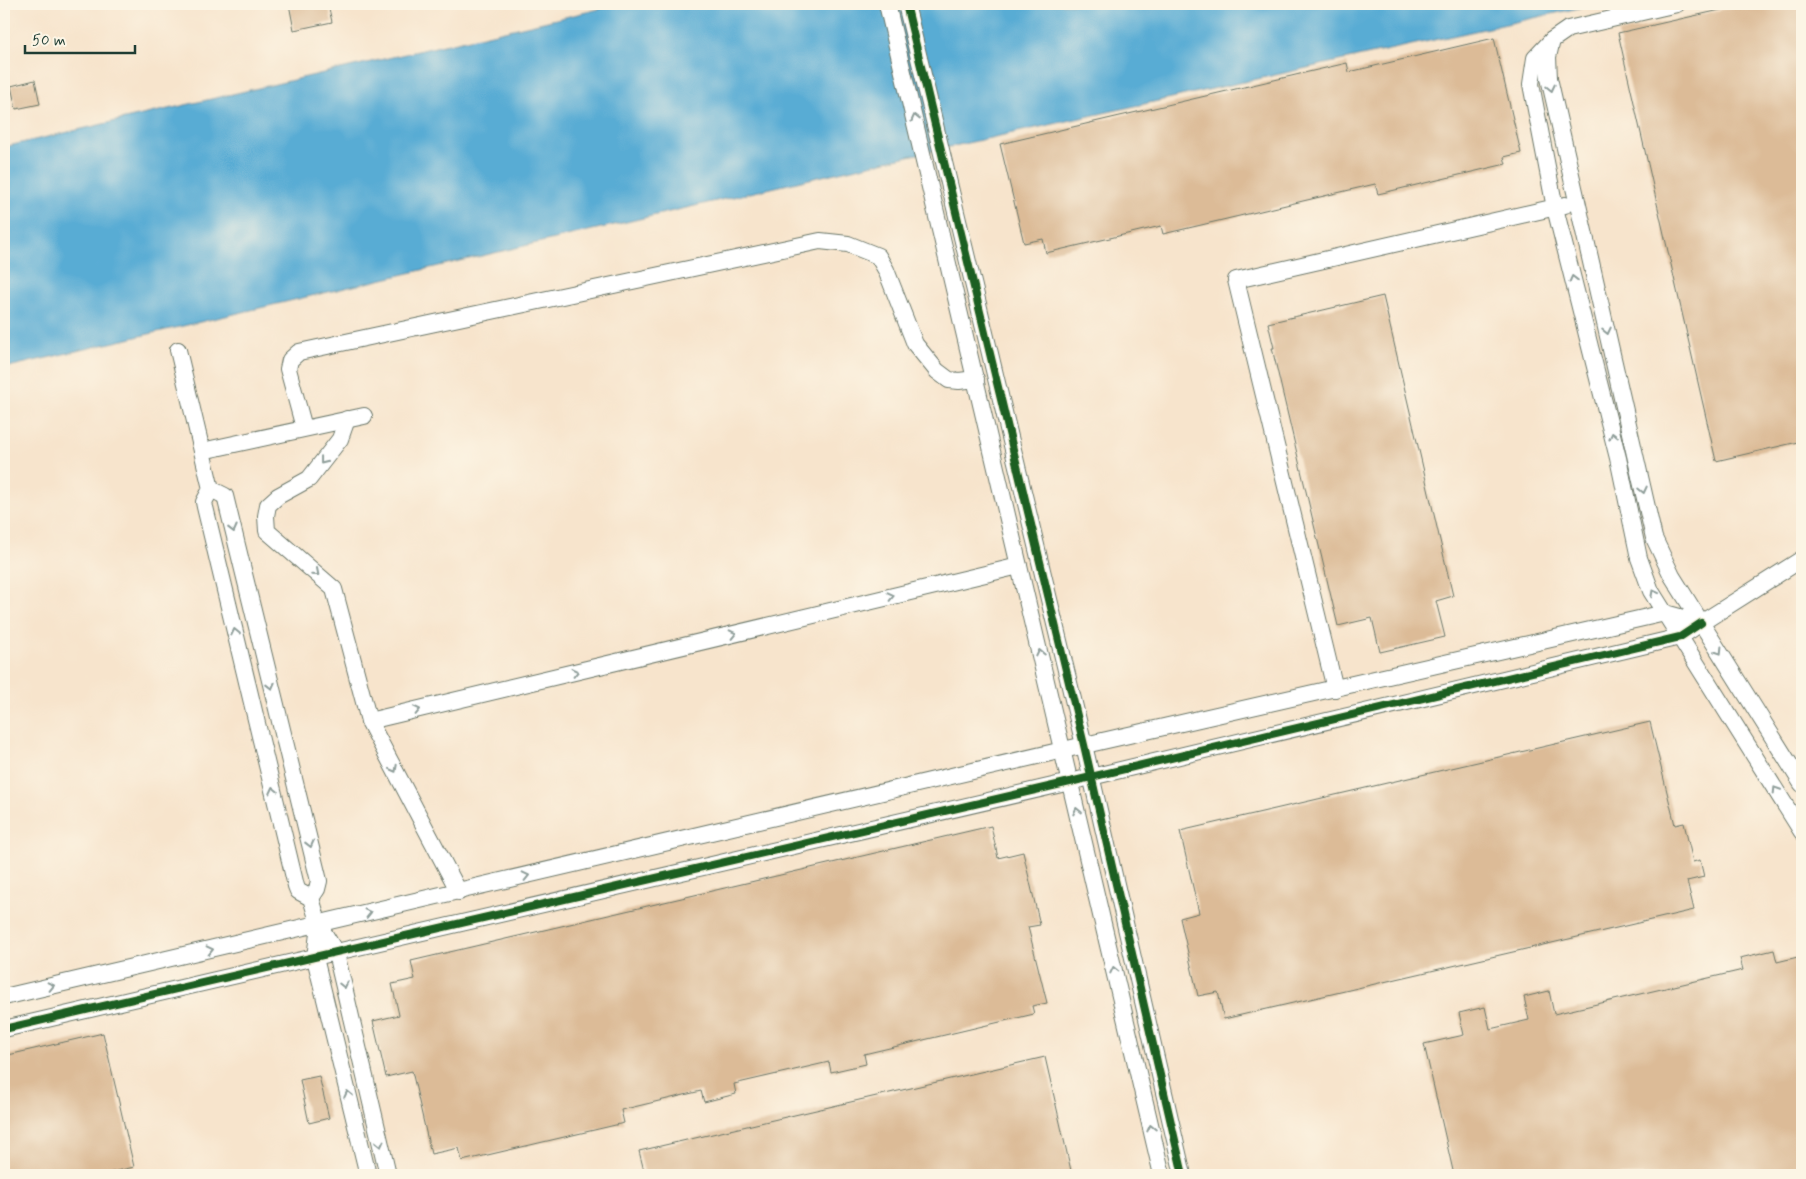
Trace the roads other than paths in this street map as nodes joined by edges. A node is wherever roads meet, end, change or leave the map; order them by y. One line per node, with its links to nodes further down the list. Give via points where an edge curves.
1 (887, 4): 8 (street, one-way to 1)
2 (906, 4): 21 (street)
3 (1677, 4): 4 (street, via 1568,29)
4 (1552, 40): 5 (street, one-way to 5, via 1548,57 1549,78); 6 (street, via 1535,58 1532,84)
5 (1577, 203): 6 (street); 17 (street, one-way to 17, via 1654,538)
6 (1555, 208): 16 (street, one-way to 6, via 1651,590 1639,558 1618,458); 19 (street, via 1236,280)
7 (178, 350): 12 (street)
8 (976, 379): 11 (street, via 949,380 937,371 915,344 878,256 848,244 820,241 299,352 290,360 288,369); 15 (street)
9 (364, 416): 10 (street)
10 (347, 419): 11 (street); 20 (street, one-way to 20, via 340,439 309,479 268,505 267,531 334,589)
11 (304, 428): 12 (street)
12 (202, 451): 13 (street)
13 (211, 489): 28 (street, one-way to 13, via 298,891 296,886 204,502); 28 (street, one-way to 28, via 225,496 319,881)
14 (1802, 559): 17 (street)
15 (1019, 566): 20 (street, one-way to 15); 22 (street, one-way to 15)
16 (1665, 613): 17 (street); 18 (street); 19 (street)
17 (1700, 623): 18 (street); 25 (street, one-way to 25)
18 (1680, 637): 23 (street); 26 (street, one-way to 18)
19 (1335, 689): 21 (street)
20 (369, 721): 27 (street, one-way to 27)
21 (1084, 745): 22 (street); 23 (street)
22 (1063, 750): 24 (street); 27 (street, one-way to 22)
23 (1091, 777): 24 (street); 37 (street)
24 (1070, 782): 30 (street); 36 (street, one-way to 24)
25 (1802, 784)
26 (1802, 832)
27 (459, 892): 29 (street, one-way to 27)
28 (311, 898): 29 (street)
29 (319, 925): 30 (street); 31 (street); 32 (street, one-way to 29)
30 (336, 953): 31 (street); 35 (street, one-way to 35)
31 (315, 958): 33 (street); 34 (street, one-way to 31)
32 (4, 997)
33 (4, 1030)
34 (368, 1175)
35 (388, 1175)
36 (1162, 1175)
37 (1183, 1175)

